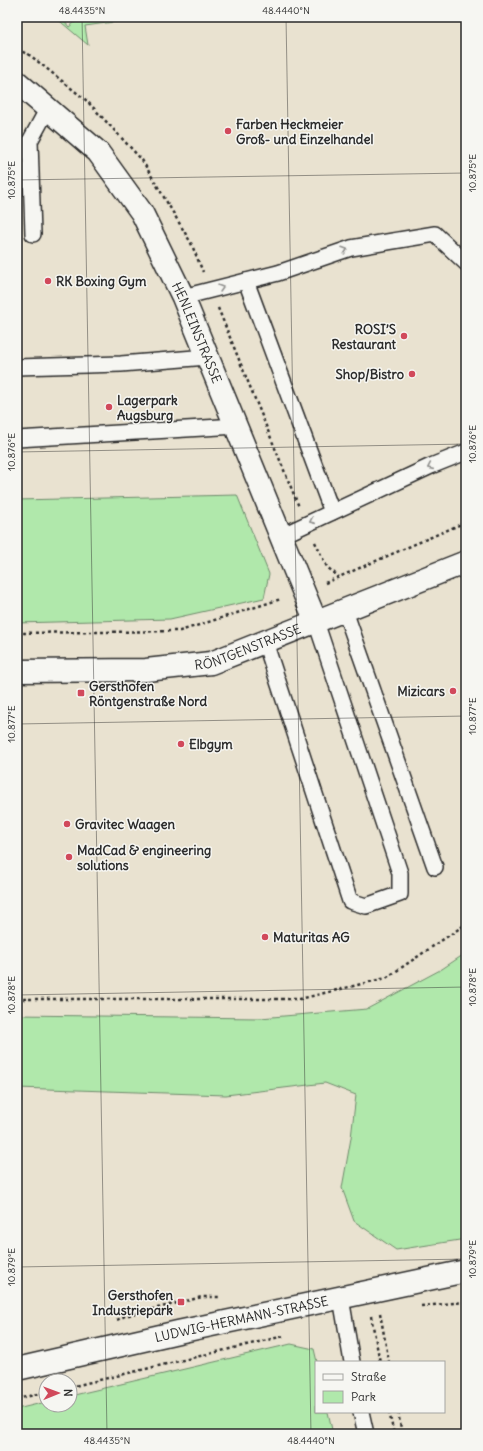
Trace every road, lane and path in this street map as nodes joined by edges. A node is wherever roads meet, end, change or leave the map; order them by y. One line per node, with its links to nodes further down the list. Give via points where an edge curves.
1 (17, 82): 2 (street, HENLEINSTRASSE)
2 (48, 108): 3 (lane, via 30,141); 6 (street, HENLEINSTRASSE, via 98,152 137,207)
3 (32, 234)
4 (466, 264): 5 (lane, one-way to 4, via 351,248 435,234)
5 (246, 281): 6 (lane, one-way to 5); 12 (lane)
6 (183, 297): 7 (street, HENLEINSTRASSE)
7 (207, 357): 8 (lane, via 121,364); 9 (street, HENLEINSTRASSE)
8 (17, 367)
9 (237, 426): 10 (lane); 14 (street, HENLEINSTRASSE)
10 (17, 440)
11 (466, 452): 12 (lane, one-way to 12)
12 (332, 512): 14 (lane, one-way to 14)
13 (466, 522): 16 (path)
14 (280, 536): 16 (street, HENLEINSTRASSE)
15 (466, 562): 17 (street, RÖNTGENSTRASSE)
16 (303, 592): 18 (street, HENLEINSTRASSE); 19 (path, via 180,631)
17 (345, 611): 18 (street, RÖNTGENSTRASSE); 22 (lane)
18 (316, 622): 20 (street, RÖNTGENSTRASSE); 20 (lane, via 400,873 400,894 366,906 350,901)
19 (17, 633)
20 (265, 642): 21 (street, RÖNTGENSTRASSE, via 211,663 146,670)
21 (17, 671)
22 (435, 867)
23 (466, 924): 24 (path, via 386,978 300,999)
24 (17, 999)
25 (466, 1271): 26 (street, LUDWIG-HERMANN-STRASSE)
26 (341, 1298): 32 (lane); 37 (street, LUDWIG-HERMANN-STRASSE)
27 (466, 1302): 28 (path)
28 (416, 1307)
29 (388, 1312): 30 (path)
30 (380, 1313): 31 (path); 36 (path)
31 (372, 1316): 32 (path); 35 (path)
32 (345, 1322): 34 (lane)
33 (287, 1335): 38 (path)
34 (352, 1361)
35 (380, 1361)
36 (389, 1361)
37 (17, 1369)
38 (78, 1385)
39 (38, 1394): 40 (path)
40 (17, 1399)
41 (361, 1413): 44 (lane)
42 (389, 1413): 45 (path)
43 (398, 1413): 46 (path)
44 (366, 1434)
45 (394, 1434)
46 (402, 1434)

